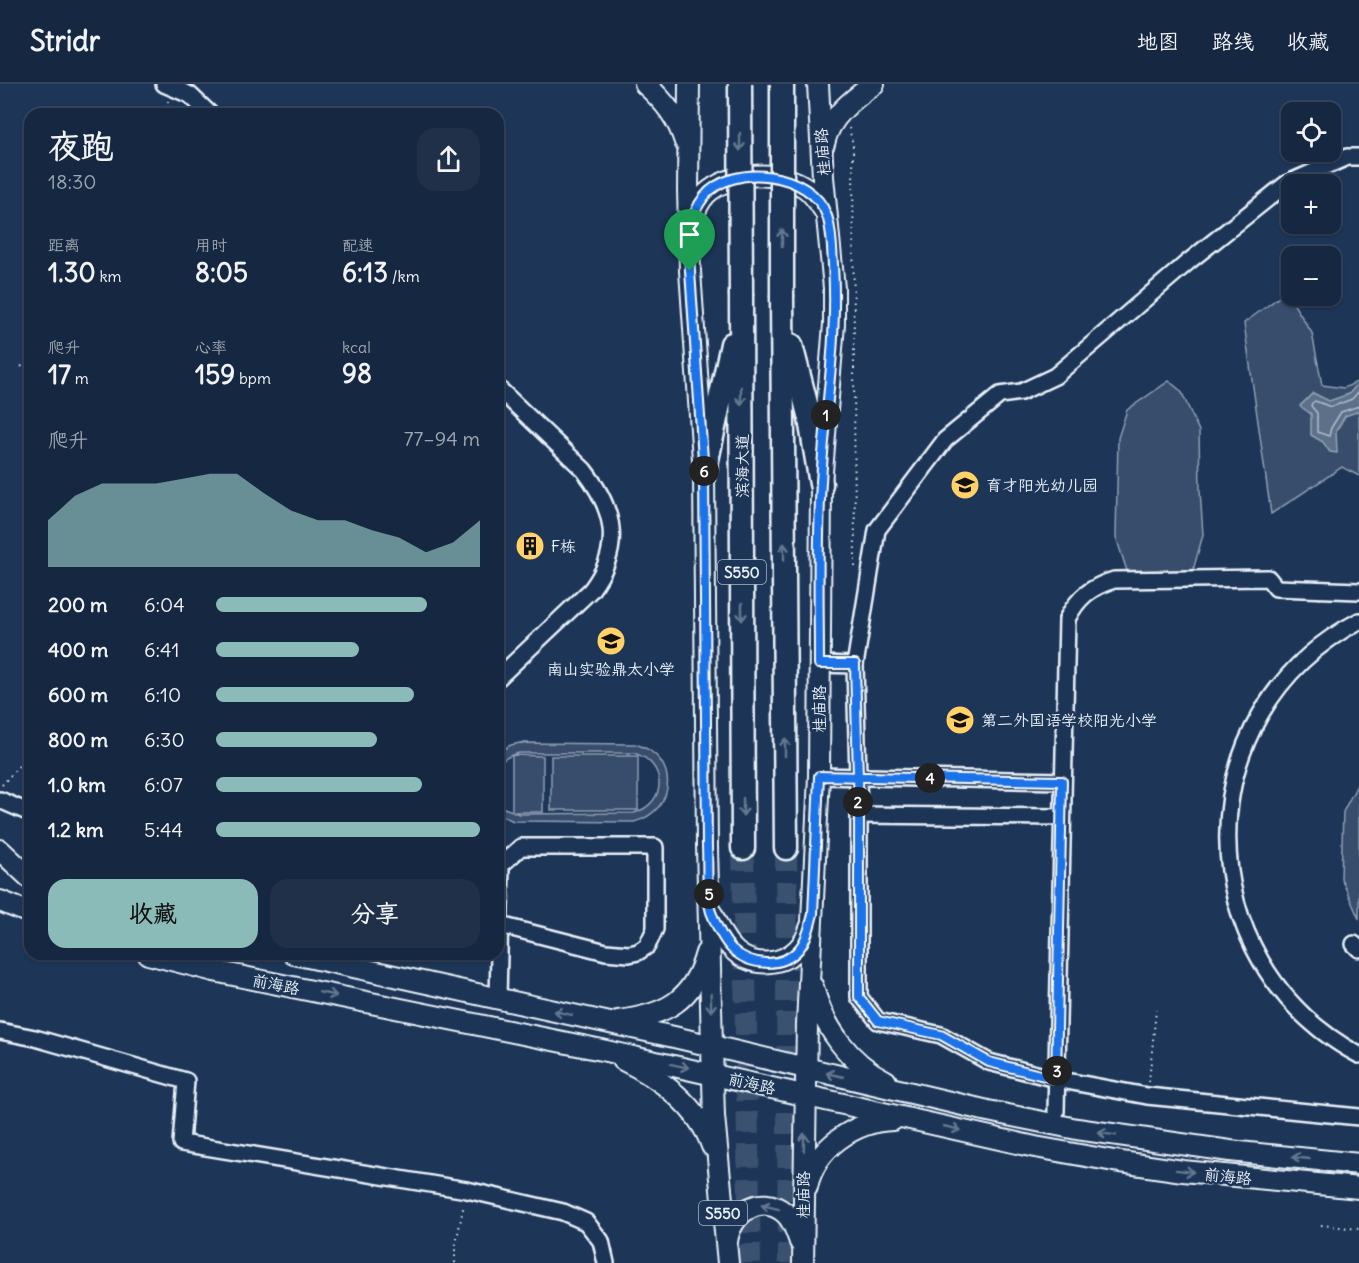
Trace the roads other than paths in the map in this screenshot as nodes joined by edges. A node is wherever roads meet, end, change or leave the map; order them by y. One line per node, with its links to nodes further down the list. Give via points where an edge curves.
1 (164, 84): 8 (street, via 190,95)
2 (645, 84): 11 (main road, via 659,96 680,127)
3 (689, 84): 11 (main road, S550)
4 (740, 84): 14 (highway, 滨海大道 / S550, one-way to 14, bridge)
5 (782, 84): 15 (highway, S550, one-way to 5, bridge)
6 (818, 84): 9 (main road, 桂庙路)
7 (874, 84): 9 (main road, via 834,120 825,136)
8 (204, 108)
9 (822, 155): 12 (main road, 桂庙路)
10 (1359, 157): 22 (street, via 1347,157 1286,184 1055,376 1021,392 1000,395 945,440 877,530)
11 (688, 164): 13 (main road, S550)
12 (827, 216): 13 (main road, via 818,200 799,184 754,176 718,185 705,196); 18 (main road, 桂庙路, via 834,324)
13 (689, 228): 17 (main road, S550)
14 (741, 296): 17 (highway); 31 (highway, 滨海大道 / S550, one-way to 31)
15 (782, 297): 18 (highway); 32 (highway, S550, one-way to 15)
16 (504, 394): 23 (street, via 584,470 610,519 611,538 609,556 591,590)
17 (704, 474): 39 (main road, S550)
18 (821, 484): 21 (main road, 桂庙路)
19 (1359, 591): 26 (street, via 1276,588 1268,578 1114,580 1099,584 1074,605 1067,619)
20 (1359, 621): 53 (street, via 1309,655 1263,710 1235,776 1227,848 1241,920 1262,963 1307,1019)
21 (819, 664): 22 (street); 24 (main road, 桂庙路)
22 (855, 664): 25 (street)
23 (504, 672)
24 (819, 776): 25 (street); 41 (main road, 桂庙路)
25 (858, 776): 26 (street); 29 (street)
26 (1062, 781): 30 (street)
27 (0, 800): 28 (street)
28 (24, 810)
29 (859, 815): 30 (street); 56 (street, via 859,997 878,1021 941,1035 989,1062)
30 (1062, 817): 56 (street)
31 (743, 848)
32 (786, 848)
33 (0, 850): 36 (main road)
34 (504, 862): 42 (street, via 520,847 655,847 655,929 638,952 606,952)
35 (0, 865): 37 (main road)
36 (24, 872)
37 (24, 875)
38 (0, 901): 40 (main road)
39 (710, 909): 41 (main road, via 731,948 743,958 766,963 789,957 799,949 808,935); 43 (main road, S550)
40 (24, 911)
41 (813, 914): 47 (main road, 桂庙路)
42 (504, 926)
43 (710, 930): 49 (main road, via 702,968 687,995 658,1012); 51 (main road, S550, one-way to 51)
44 (171, 960): 52 (main road, 前海路, one-way to 52)
45 (321, 960): 48 (main road, 前海路)
46 (499, 960): 48 (street)
47 (810, 961): 54 (main road, 桂庙路); 57 (main road, via 818,1006 842,1045 880,1078)
48 (498, 999): 49 (main road, 前海路, one-way to 48)
49 (607, 1022): 51 (main road, 前海路)
50 (0, 1031): 68 (street, via 186,1080 181,1143 467,1190 563,1212 586,1222 601,1241)
51 (712, 1046): 54 (main road, 前海路); 55 (main road, S550)
52 (602, 1050): 55 (main road, 前海路, one-way to 55); 62 (main road, via 631,1063 684,1102 704,1127)
53 (1359, 1055)
54 (806, 1068): 57 (main road, 前海路, one-way to 54); 58 (main road, 桂庙路)
55 (713, 1074): 58 (main road, 前海路); 62 (main road, S550)
56 (1056, 1079): 59 (street); 60 (street, via 1147,1096)
57 (908, 1092): 63 (main road, 前海路, one-way to 57, via 1230,1151 1066,1127)
58 (805, 1095): 61 (main road, 前海路); 65 (main road, 桂庙路, one-way to 58)
59 (1056, 1112)
60 (1359, 1118)
61 (912, 1119): 64 (main road, 前海路, one-way to 64, via 1114,1161); 65 (main road, via 865,1124 830,1146 808,1181)
62 (718, 1162): 66 (main road, S550)
63 (1359, 1164)
64 (1359, 1188)
65 (803, 1204): 67 (main road, 桂庙路)
66 (727, 1257): 67 (main road, one-way to 66, via 797,1232 787,1215 775,1206 763,1205 752,1206 737,1217 728,1235)
67 (803, 1257)
68 (606, 1263)

